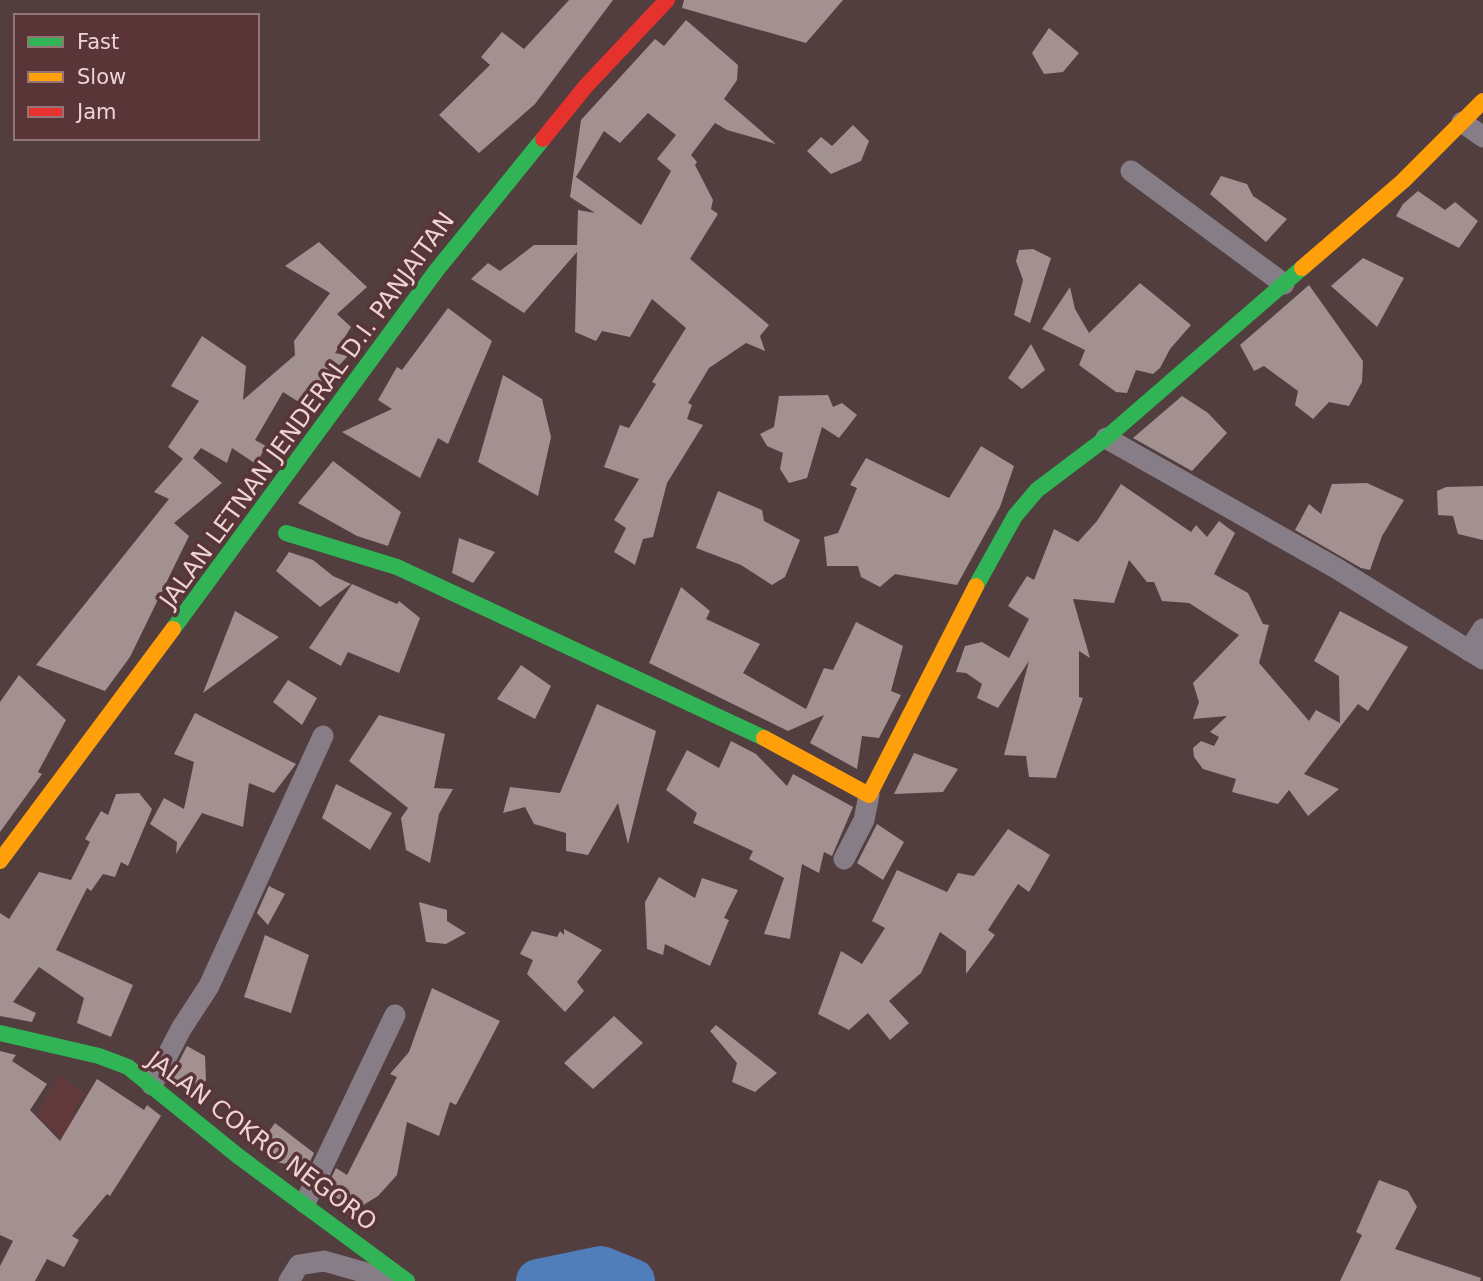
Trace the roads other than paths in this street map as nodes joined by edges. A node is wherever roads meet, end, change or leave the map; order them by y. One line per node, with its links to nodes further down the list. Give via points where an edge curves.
1 (667, 0): 14 (street, JALAN LETNAN JENDERAL D.I. PANJAITAN, via 586,86 436,271)
2 (1483, 101): 3 (street)
3 (1462, 122): 4 (street); 6 (street, via 1403,181)
4 (1483, 137)
5 (1131, 171): 6 (street)
6 (1284, 284): 7 (street)
7 (1106, 438): 10 (street, via 1336,568); 12 (street, via 1037,490 1015,516)
8 (286, 533): 12 (street, via 397,568 726,718)
9 (1483, 629): 10 (street)
10 (1476, 655)
11 (323, 736): 17 (street, via 209,986)
12 (869, 795): 13 (street, via 864,820)
13 (844, 859)
14 (0, 862)
15 (396, 1015): 18 (street)
16 (0, 1033): 17 (street, JALAN COKRO NEGORO, via 99,1056 128,1067)
17 (152, 1085): 18 (street, JALAN COKRO NEGORO, via 238,1156)
18 (305, 1203): 21 (street, JALAN COKRO NEGORO)
19 (289, 1281): 20 (street, via 299,1265 324,1261)
20 (395, 1281)
21 (407, 1281)

